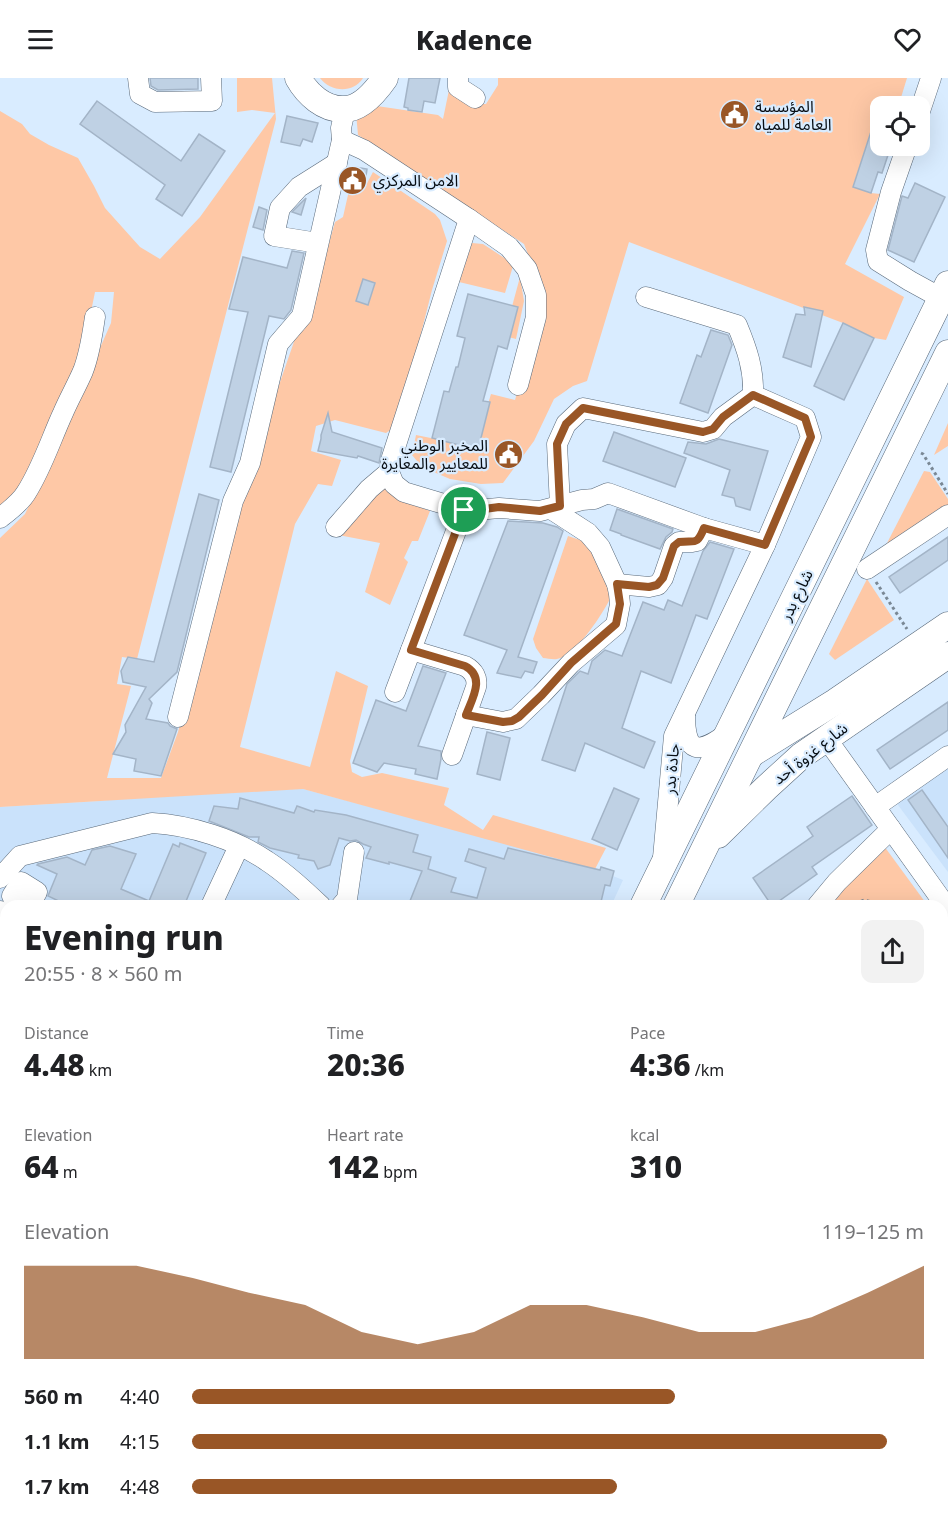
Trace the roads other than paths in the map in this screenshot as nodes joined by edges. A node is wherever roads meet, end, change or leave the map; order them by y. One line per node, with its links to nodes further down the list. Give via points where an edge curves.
1 (138, 78): 2 (street, via 140,94 155,102 212,101)
2 (211, 78)
3 (298, 78): 9 (main road, via 322,103)
4 (385, 78): 9 (main road, via 366,99)
5 (458, 78): 8 (street, via 458,87)
6 (931, 78): 7 (street)
7 (925, 96)
8 (476, 98)
9 (345, 110): 10 (street)
10 (342, 140): 12 (street); 13 (street, via 364,150)
11 (904, 156): 15 (street, via 876,250 878,261 910,281)
12 (337, 163): 14 (street); 14 (street, via 299,188 280,208 274,236)
13 (469, 219): 19 (street, via 509,247 527,269 537,295 536,317); 21 (street)
14 (318, 243): 39 (street, via 302,316 278,344 250,463 233,501)
15 (945, 291): 40 (main road, شارع بدر)
16 (646, 297): 20 (street, via 737,325 753,377)
17 (95, 317): 25 (street, via 82,374 46,454 26,493)
18 (948, 353): 34 (main road, شارع بدر)
19 (518, 385)
20 (753, 395): 22 (street, via 713,429 703,432 583,408 566,424 557,444); 28 (street, جادة بدر, via 805,418 811,437)
21 (389, 472): 23 (street, via 394,484 405,492); 26 (street)
22 (556, 508): 23 (street); 27 (street, via 608,493); 30 (street, via 600,547)
23 (464, 510): 32 (street)
24 (948, 515): 29 (street)
25 (0, 519)
26 (336, 527)
27 (704, 528): 28 (street); 30 (street, via 697,541 674,546 657,585)
28 (765, 545): 38 (street, جادة بدر)
29 (867, 569)
30 (617, 584): 37 (street, via 620,604 616,624 519,717 503,722)
31 (948, 625): 36 (main road, شارع غزوة أحد)
32 (411, 650): 35 (street); 37 (street, via 473,672 476,687)
33 (948, 655): 41 (main road, شارع غزوة أحد)
34 (790, 675): 36 (main road, via 790,685 802,699); 43 (main road, شارع بدر)
35 (394, 692)
36 (835, 702): 43 (main road, شارع غزوة أحد)
37 (466, 715): 42 (street)
38 (685, 715): 40 (street, via 685,732 695,747 713,744); 52 (street, جادة بدر, via 674,736)
39 (178, 717)
40 (728, 733): 43 (main road); 46 (main road, شارع بدر)
41 (826, 738): 44 (main road, شارع غزوة أحد); 47 (street)
42 (452, 755)
43 (751, 755): 44 (main road, via 774,763); 46 (main road, شارع غزوة أحد); 53 (main road, شارع بدر)
44 (801, 756): 53 (main road, شارع غزوة أحد, via 716,838)
45 (948, 756): 47 (street)
46 (702, 785): 52 (main road, شارع بدر)
47 (875, 807): 48 (street)
48 (891, 829): 62 (street); 63 (street)
49 (239, 846): 51 (street, via 197,829 152,823); 57 (street); 58 (street, via 266,859)
50 (354, 852): 59 (street)
51 (10, 855): 54 (street)
52 (662, 866): 60 (main road, شارع بدر)
53 (693, 873): 61 (main road, شارع بدر)
54 (0, 878)
55 (10, 900): 56 (street, via 21,882 37,892)
56 (32, 900)
57 (214, 900)
58 (314, 900)
59 (346, 900)
60 (646, 900)
61 (679, 900)
62 (822, 900)
63 (942, 900)

